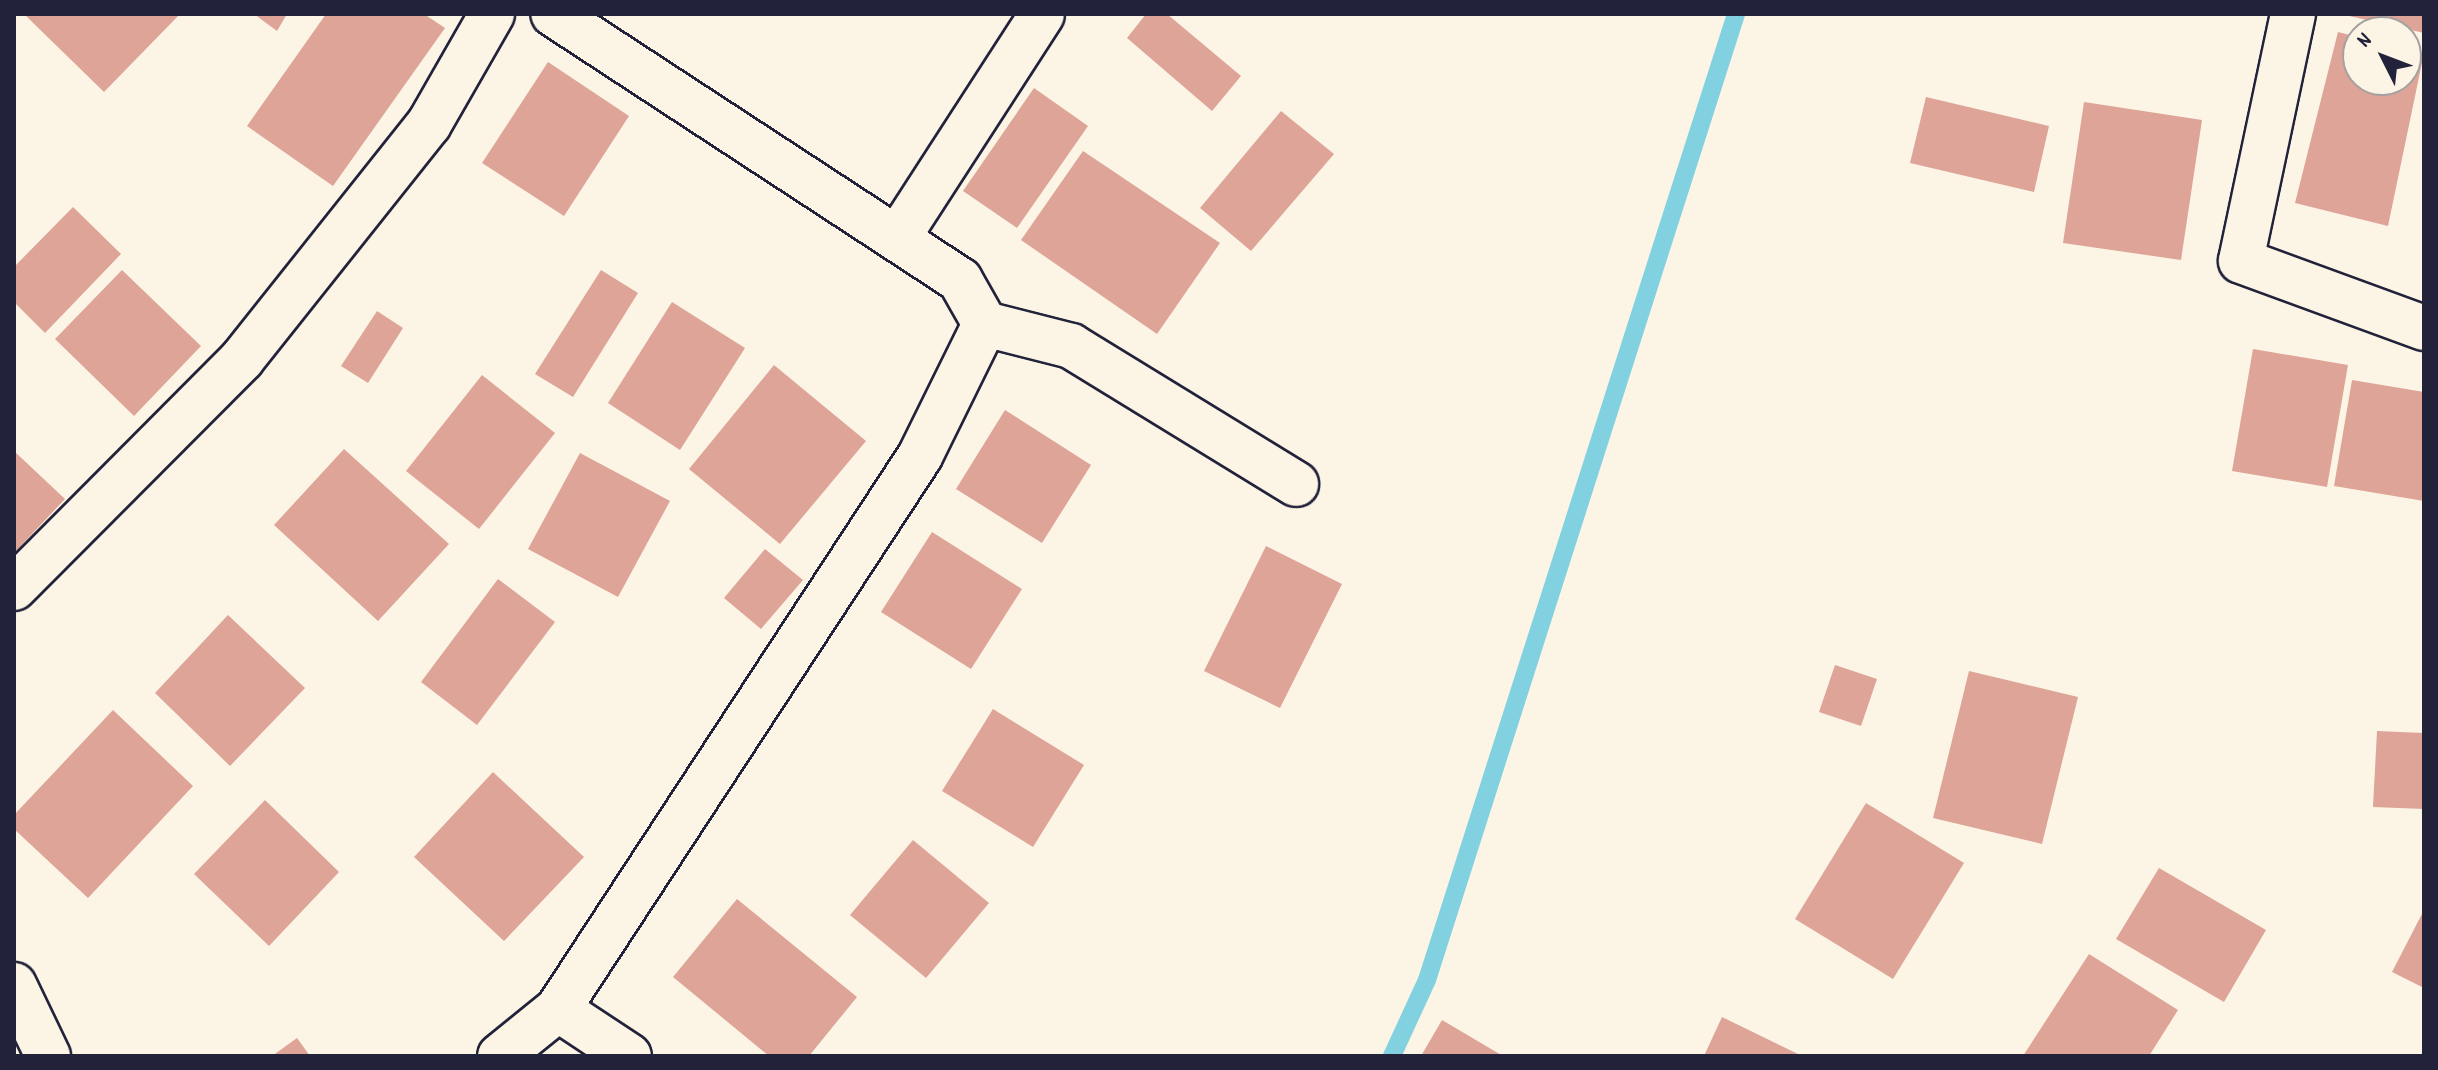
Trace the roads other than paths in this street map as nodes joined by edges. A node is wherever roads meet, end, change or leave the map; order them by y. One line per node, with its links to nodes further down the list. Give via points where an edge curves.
1 (492, 14): 9 (street, via 429,124 261,336)
2 (553, 14): 5 (street)
3 (1042, 14): 5 (street)
4 (2293, 14): 7 (street, via 2241,261)
5 (898, 237): 6 (street, via 960,280)
6 (985, 324): 8 (street, via 1071,346); 11 (street, via 920,456)
7 (2424, 328)
8 (1296, 484)
9 (14, 588)
10 (14, 985): 12 (street)
11 (558, 1009): 13 (street); 14 (street)
12 (48, 1056)
13 (500, 1056)
14 (629, 1056)

